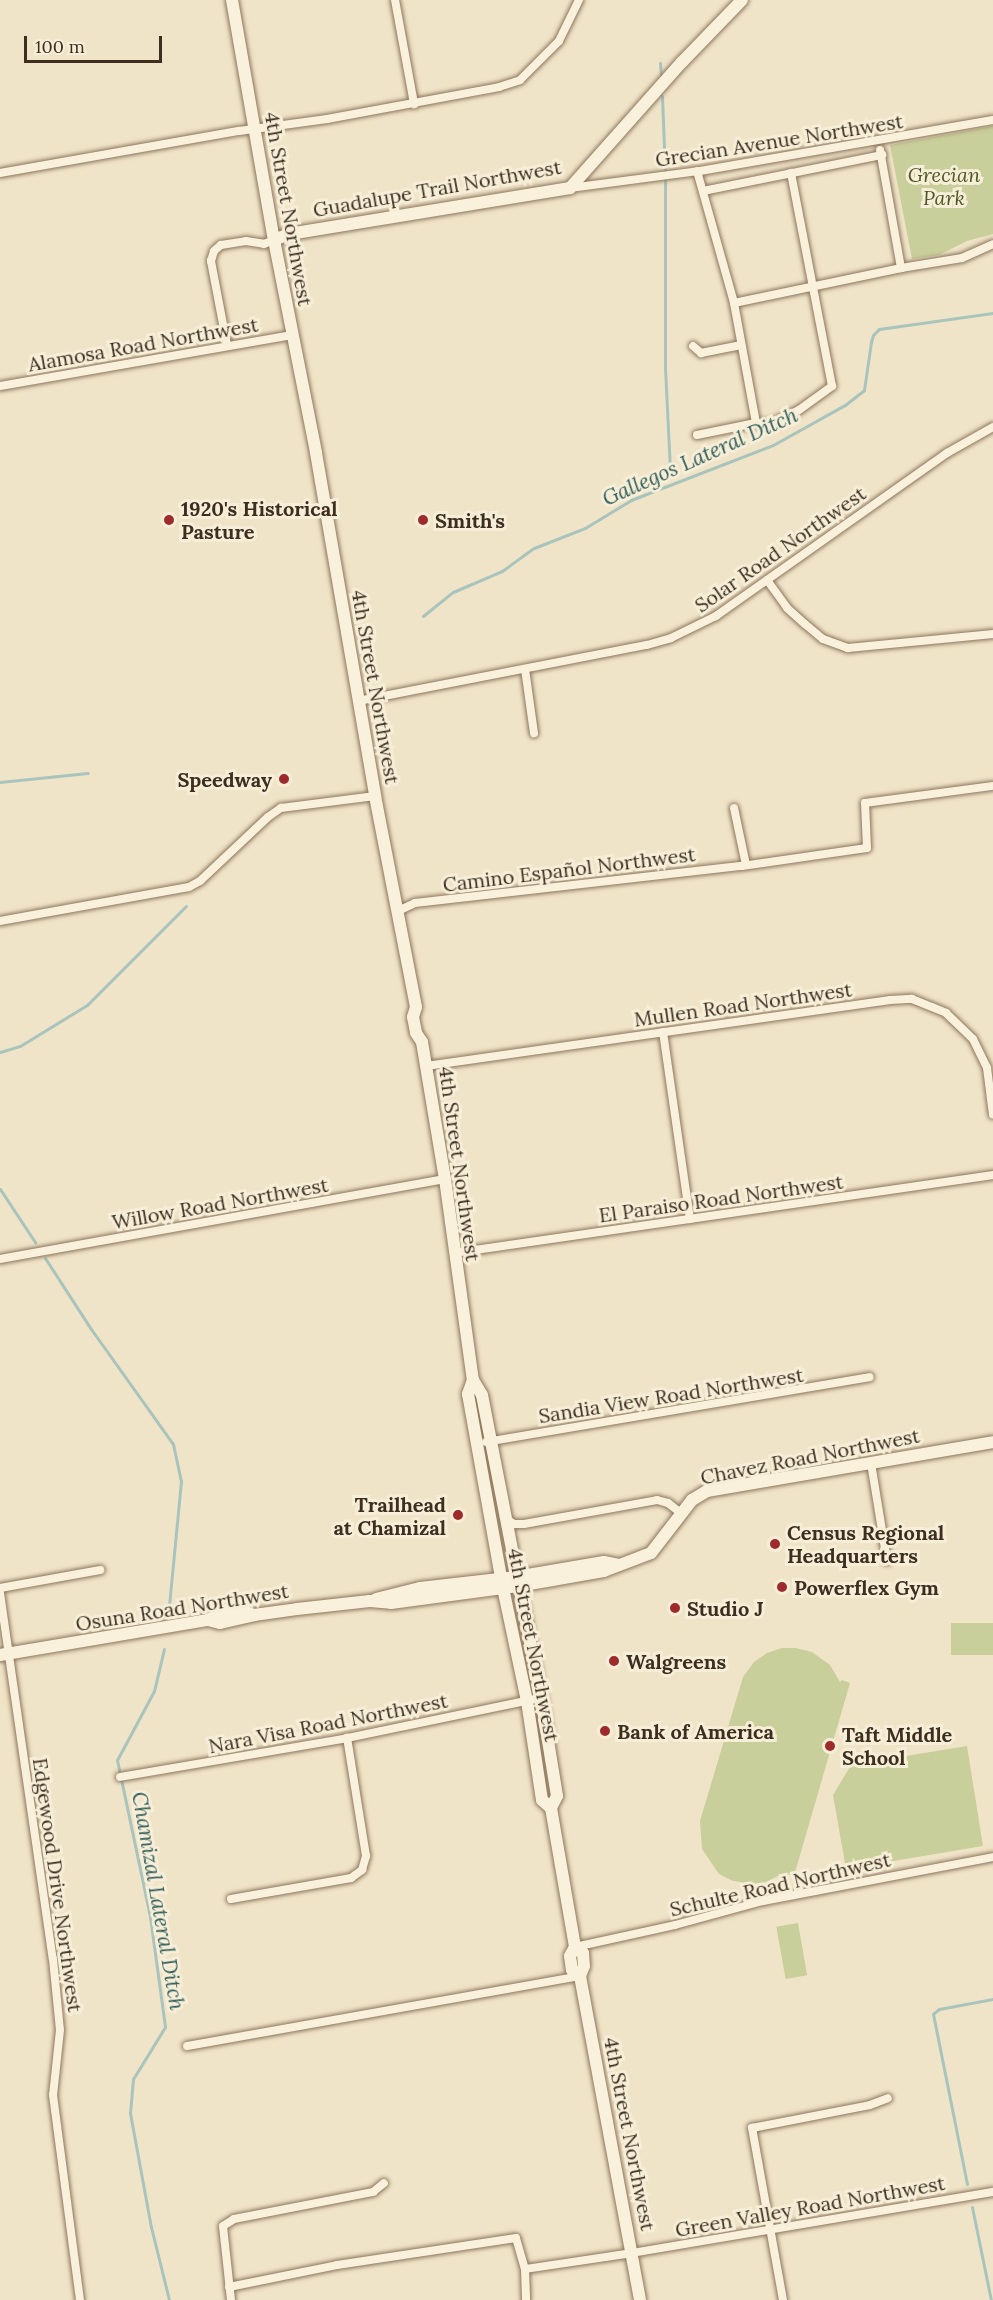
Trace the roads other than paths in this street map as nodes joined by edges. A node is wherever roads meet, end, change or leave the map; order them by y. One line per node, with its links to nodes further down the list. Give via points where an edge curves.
1 (232, 0): 7 (main road, 4th Street Northwest)
2 (395, 0): 5 (street)
3 (579, 0): 5 (street, via 559,41 520,80)
4 (742, 0): 13 (main road, Guadalupe Trail Northwest)
5 (414, 104): 7 (street)
6 (993, 120): 8 (street, Grecian Avenue Northwest)
7 (255, 130): 11 (street); 15 (main road, 4th Street Northwest)
8 (876, 142): 9 (street); 10 (street, Grecian Avenue Northwest)
9 (882, 155): 12 (street); 17 (street)
10 (697, 171): 13 (street, Grecian Avenue Northwest); 14 (street)
11 (0, 173)
12 (791, 173): 14 (street); 18 (street)
13 (570, 188): 15 (main road, Guadalupe Trail Northwest, via 289,234)
14 (703, 191): 19 (street)
15 (274, 240): 20 (main road, 4th Street Northwest); 21 (street, via 264,244 246,241 221,245 214,251 212,261)
16 (993, 244): 17 (street, via 962,258)
17 (901, 268): 18 (street)
18 (813, 285): 19 (street); 25 (street, via 832,386 799,410 770,424)
19 (734, 303): 22 (street)
20 (292, 335): 21 (street, Alamosa Road Northwest); 31 (main road, 4th Street Northwest)
21 (227, 345): 24 (street, Alamosa Road Northwest)
22 (741, 345): 23 (street, via 701,353); 25 (street)
23 (693, 346)
24 (0, 386)
25 (756, 423): 27 (street)
26 (993, 427): 28 (street, Solar Road Northwest, via 947,453)
27 (697, 435)
28 (767, 580): 29 (street, via 804,624 824,639 848,648); 30 (street, Solar Road Northwest, via 716,616 671,638)
29 (993, 634)
30 (525, 669): 31 (street, Solar Road Northwest); 32 (street)
31 (358, 701): 34 (main road, 4th Street Northwest)
32 (534, 733)
33 (993, 786): 36 (street, Camino Español Northwest, via 865,803 867,848)
34 (375, 796): 37 (main road, 4th Street Northwest); 38 (street, via 281,808 189,887)
35 (734, 808): 36 (street)
36 (746, 866): 37 (street, Camino Español Northwest, via 415,903)
37 (398, 911): 40 (main road, 4th Street Northwest, via 424,1032)
38 (0, 921)
39 (663, 1032): 40 (street, Mullen Road Northwest); 41 (street, Mullen Road Northwest, via 912,999 946,1013 973,1039 987,1068); 44 (street)
40 (426, 1066): 43 (main road, 4th Street Northwest)
41 (993, 1115)
42 (993, 1175): 44 (street, El Paraiso Road Northwest)
43 (445, 1179): 45 (main road, 4th Street Northwest); 46 (street, Willow Road Northwest)
44 (690, 1219): 45 (street, El Paraiso Road Northwest)
45 (454, 1253): 48 (main road, 4th Street Northwest)
46 (0, 1259)
47 (870, 1377): 49 (street, Sandia View Road Northwest)
48 (473, 1380): 49 (main road, 4th Street Northwest, via 482,1395); 51 (main road, 4th Street Northwest, via 468,1394)
49 (492, 1441): 51 (street, Sandia View Road Northwest); 54 (main road, 4th Street Northwest)
50 (993, 1442): 52 (main road, Chavez Road Northwest)
51 (477, 1443): 57 (main road, 4th Street Northwest)
52 (871, 1462): 53 (main road, Chavez Road Northwest, via 707,1491); 55 (street)
53 (681, 1514): 54 (street, via 668,1503 651,1500 534,1522 514,1524); 57 (main road, Osuna Road Northwest, via 651,1553 604,1571)
54 (505, 1517): 57 (main road, 4th Street Northwest)
55 (887, 1561)
56 (100, 1570): 58 (street)
57 (510, 1581): 60 (main road, Osuna Road Northwest, via 420,1588 369,1601 254,1615 240,1610 208,1620); 61 (main road, 4th Street Northwest); 62 (main road, 4th Street Northwest)
58 (0, 1588)
59 (0, 1593): 60 (street, Edgewood Drive Northwest)
60 (5, 1654): 78 (street, Edgewood Drive Northwest, via 53,1959 60,2030 53,2095)
61 (541, 1698): 62 (street, Nara Visa Road Northwest); 65 (main road, 4th Street Northwest, via 557,1796)
62 (527, 1701): 63 (street, Nara Visa Road Northwest); 65 (main road, 4th Street Northwest, via 542,1800)
63 (347, 1738): 64 (street, Nara Visa Road Northwest); 67 (street, via 366,1856 362,1870 351,1878)
64 (120, 1777)
65 (551, 1808): 68 (main road, 4th Street Northwest)
66 (993, 1857): 68 (street, Schulte Road Northwest, via 763,1901)
67 (231, 1899)
68 (575, 1947): 69 (main road, 4th Street Northwest, via 583,1953 585,1966)
69 (580, 1976): 70 (street); 75 (main road, 4th Street Northwest)
70 (187, 2046)
71 (888, 2098): 74 (street, via 752,2128)
72 (384, 2182): 77 (street, via 374,2192 234,2219 223,2226)
73 (993, 2192): 74 (street, Green Valley Road Northwest)
74 (768, 2229): 75 (street, Green Valley Road Northwest); 82 (street)
75 (632, 2253): 76 (street, Green Valley Road Northwest); 81 (main road, 4th Street Northwest)
76 (525, 2269): 77 (street, via 516,2238 359,2261); 80 (street)
77 (229, 2287): 79 (street)
78 (80, 2300)
79 (231, 2300)
80 (526, 2300)
81 (640, 2300)
82 (783, 2300)

